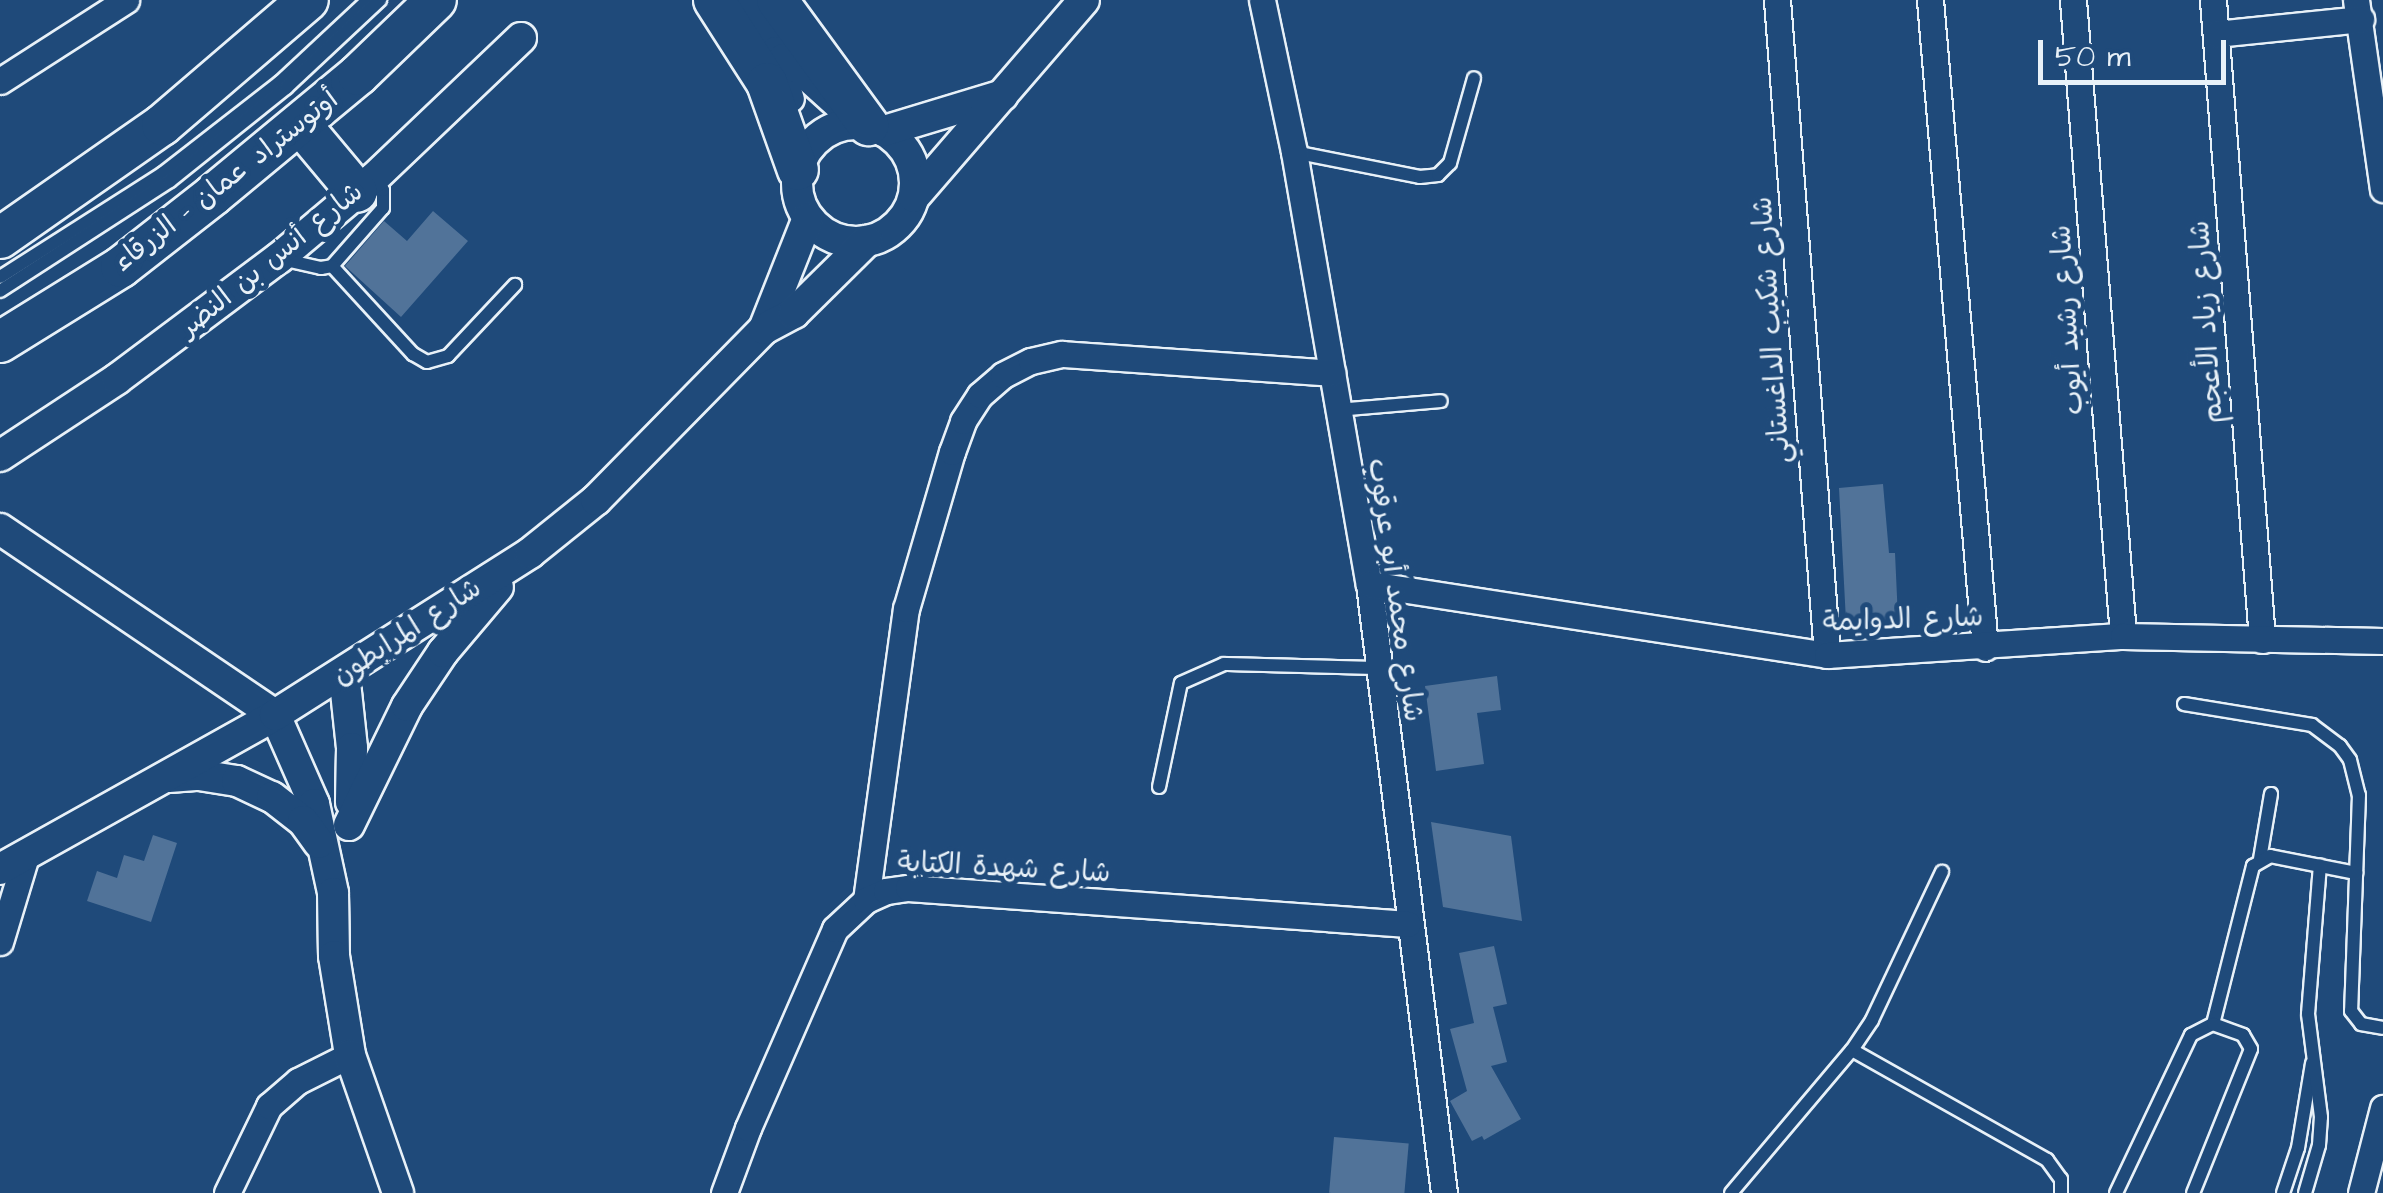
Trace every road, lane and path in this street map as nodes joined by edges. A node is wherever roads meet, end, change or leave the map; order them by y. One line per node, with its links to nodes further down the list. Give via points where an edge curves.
1 (126, 0): 20 (street)
2 (308, 0): 30 (highway, via 162,125)
3 (368, 0): 34 (lane, via 280,82 163,173)
4 (380, 0): 36 (lane, via 184,170)
5 (436, 0): 22 (highway, أوتوستراد عمان - الزرقاء)
6 (714, 0): 25 (highway, via 767,83)
7 (745, 0): 18 (street)
8 (776, 0): 23 (highway)
9 (1084, 0): 21 (street)
10 (1262, 0): 24 (street, شارع محمد أبو عرقوب)
11 (1777, 0): 50 (street, شارع شكيب الداغستاني)
12 (1930, 0): 49 (street)
13 (2073, 0): 46 (street, شارع رشيد أيوب)
14 (2213, 0): 16 (street, شارع زياد الأعجم)
15 (2358, 10): 16 (street); 27 (street)
16 (2216, 34): 47 (street, شارع زياد الأعجم)
17 (521, 38): 26 (street, شارع أنس بن النضر)
18 (775, 49): 23 (street, via 813,89); 25 (street)
19 (1474, 78): 24 (lane, via 1450,163 1438,176)
20 (0, 81)
21 (1003, 95): 23 (street); 28 (street)
22 (301, 125): 26 (highway); 38 (highway, أوتوستراد عمان - الزرقاء, via 121,267)
23 (870, 126): 25 (street, via 836,127 817,138); 28 (street, via 911,159)
24 (1294, 152): 39 (street, شارع محمد أبو عرقوب)
25 (801, 163): 29 (street, via 800,204)
26 (366, 185): 32 (street, شارع أنس بن النضر); 33 (lane, via 382,190 383,208)
27 (2383, 188)
28 (914, 197): 31 (street, via 905,218)
29 (808, 218): 31 (street, via 845,242); 37 (street, شارع المرابطون)
30 (0, 238)
31 (867, 242): 37 (street, شارع المرابطون, via 794,313)
32 (278, 258): 33 (lane); 42 (street, شارع أنس بن النضر, via 118,379)
33 (332, 266): 35 (lane, via 412,354 427,362 448,356)
34 (0, 277)
35 (515, 284)
36 (0, 291)
37 (764, 329): 44 (street, شارع المرابطون, via 596,500)
38 (0, 342)
39 (1332, 374): 41 (street, شارع محمد أبو عرقوب); 66 (street, via 1062,354 1031,360 980,396 962,421 906,609)
40 (1441, 401): 41 (lane)
41 (1337, 410): 45 (street, شارع محمد أبو عرقوب)
42 (0, 456)
43 (0, 529): 54 (street)
44 (530, 553): 52 (street, شارع المرابطون); 58 (street, via 484,600 425,679 375,764)
45 (1370, 584): 50 (street, شارع الدوايمة); 51 (street, شارع محمد أبو عرقوب)
46 (2122, 636): 47 (street, شارع الدوايمة); 49 (street, شارع الدوايمة)
47 (2262, 640): 48 (street, شارع الدوايمة)
48 (2383, 641)
49 (1985, 648): 50 (street, شارع الدوايمة)
50 (1828, 655)
51 (1378, 668): 56 (lane, via 1224,664 1180,683); 67 (street, شارع محمد أبو عرقوب)
52 (344, 673): 54 (street, شارع المرابطون); 58 (street, via 352,748)
53 (2184, 704): 64 (lane, via 2295,720 2340,746 2356,777)
54 (275, 715): 55 (street, شارع المرابطون); 59 (street, via 314,804)
55 (161, 778): 59 (street, via 199,774 272,796); 61 (street, شارع المرابطون)
56 (1159, 787)
57 (2272, 794): 60 (lane)
58 (349, 825): 65 (street)
59 (326, 852): 65 (street)
60 (2260, 859): 62 (lane); 69 (lane)
61 (13, 862): 68 (street)
62 (2320, 865): 64 (lane); 73 (lane, via 2308,1002)
63 (1942, 872): 71 (lane)
64 (2356, 873): 70 (lane, via 2351,1011 2361,1024)
65 (333, 893): 72 (street, via 334,956)
66 (866, 900): 67 (street, شارع شهدة الكتابة, via 908,888); 77 (street, شارع شهدة الكتابة, via 836,930)
67 (1408, 924): 78 (street, شارع محمد أبو عرقوب)
68 (0, 942)
69 (2214, 1024): 81 (lane, via 2191,1035); 82 (lane, via 2243,1034 2251,1049)
70 (2383, 1028)
71 (1852, 1050): 79 (lane); 80 (lane, via 2047,1160 2061,1179)
72 (350, 1055): 75 (street, via 269,1106); 76 (street)
73 (2312, 1061): 83 (lane); 84 (lane, via 2322,1117)
74 (2383, 1108): 85 (street)
75 (227, 1193)
76 (398, 1193)
77 (724, 1193)
78 (1444, 1193)
79 (1731, 1193)
80 (2061, 1193)
81 (2116, 1193)
82 (2193, 1193)
83 (2283, 1193)
84 (2305, 1193)
85 (2361, 1193)

